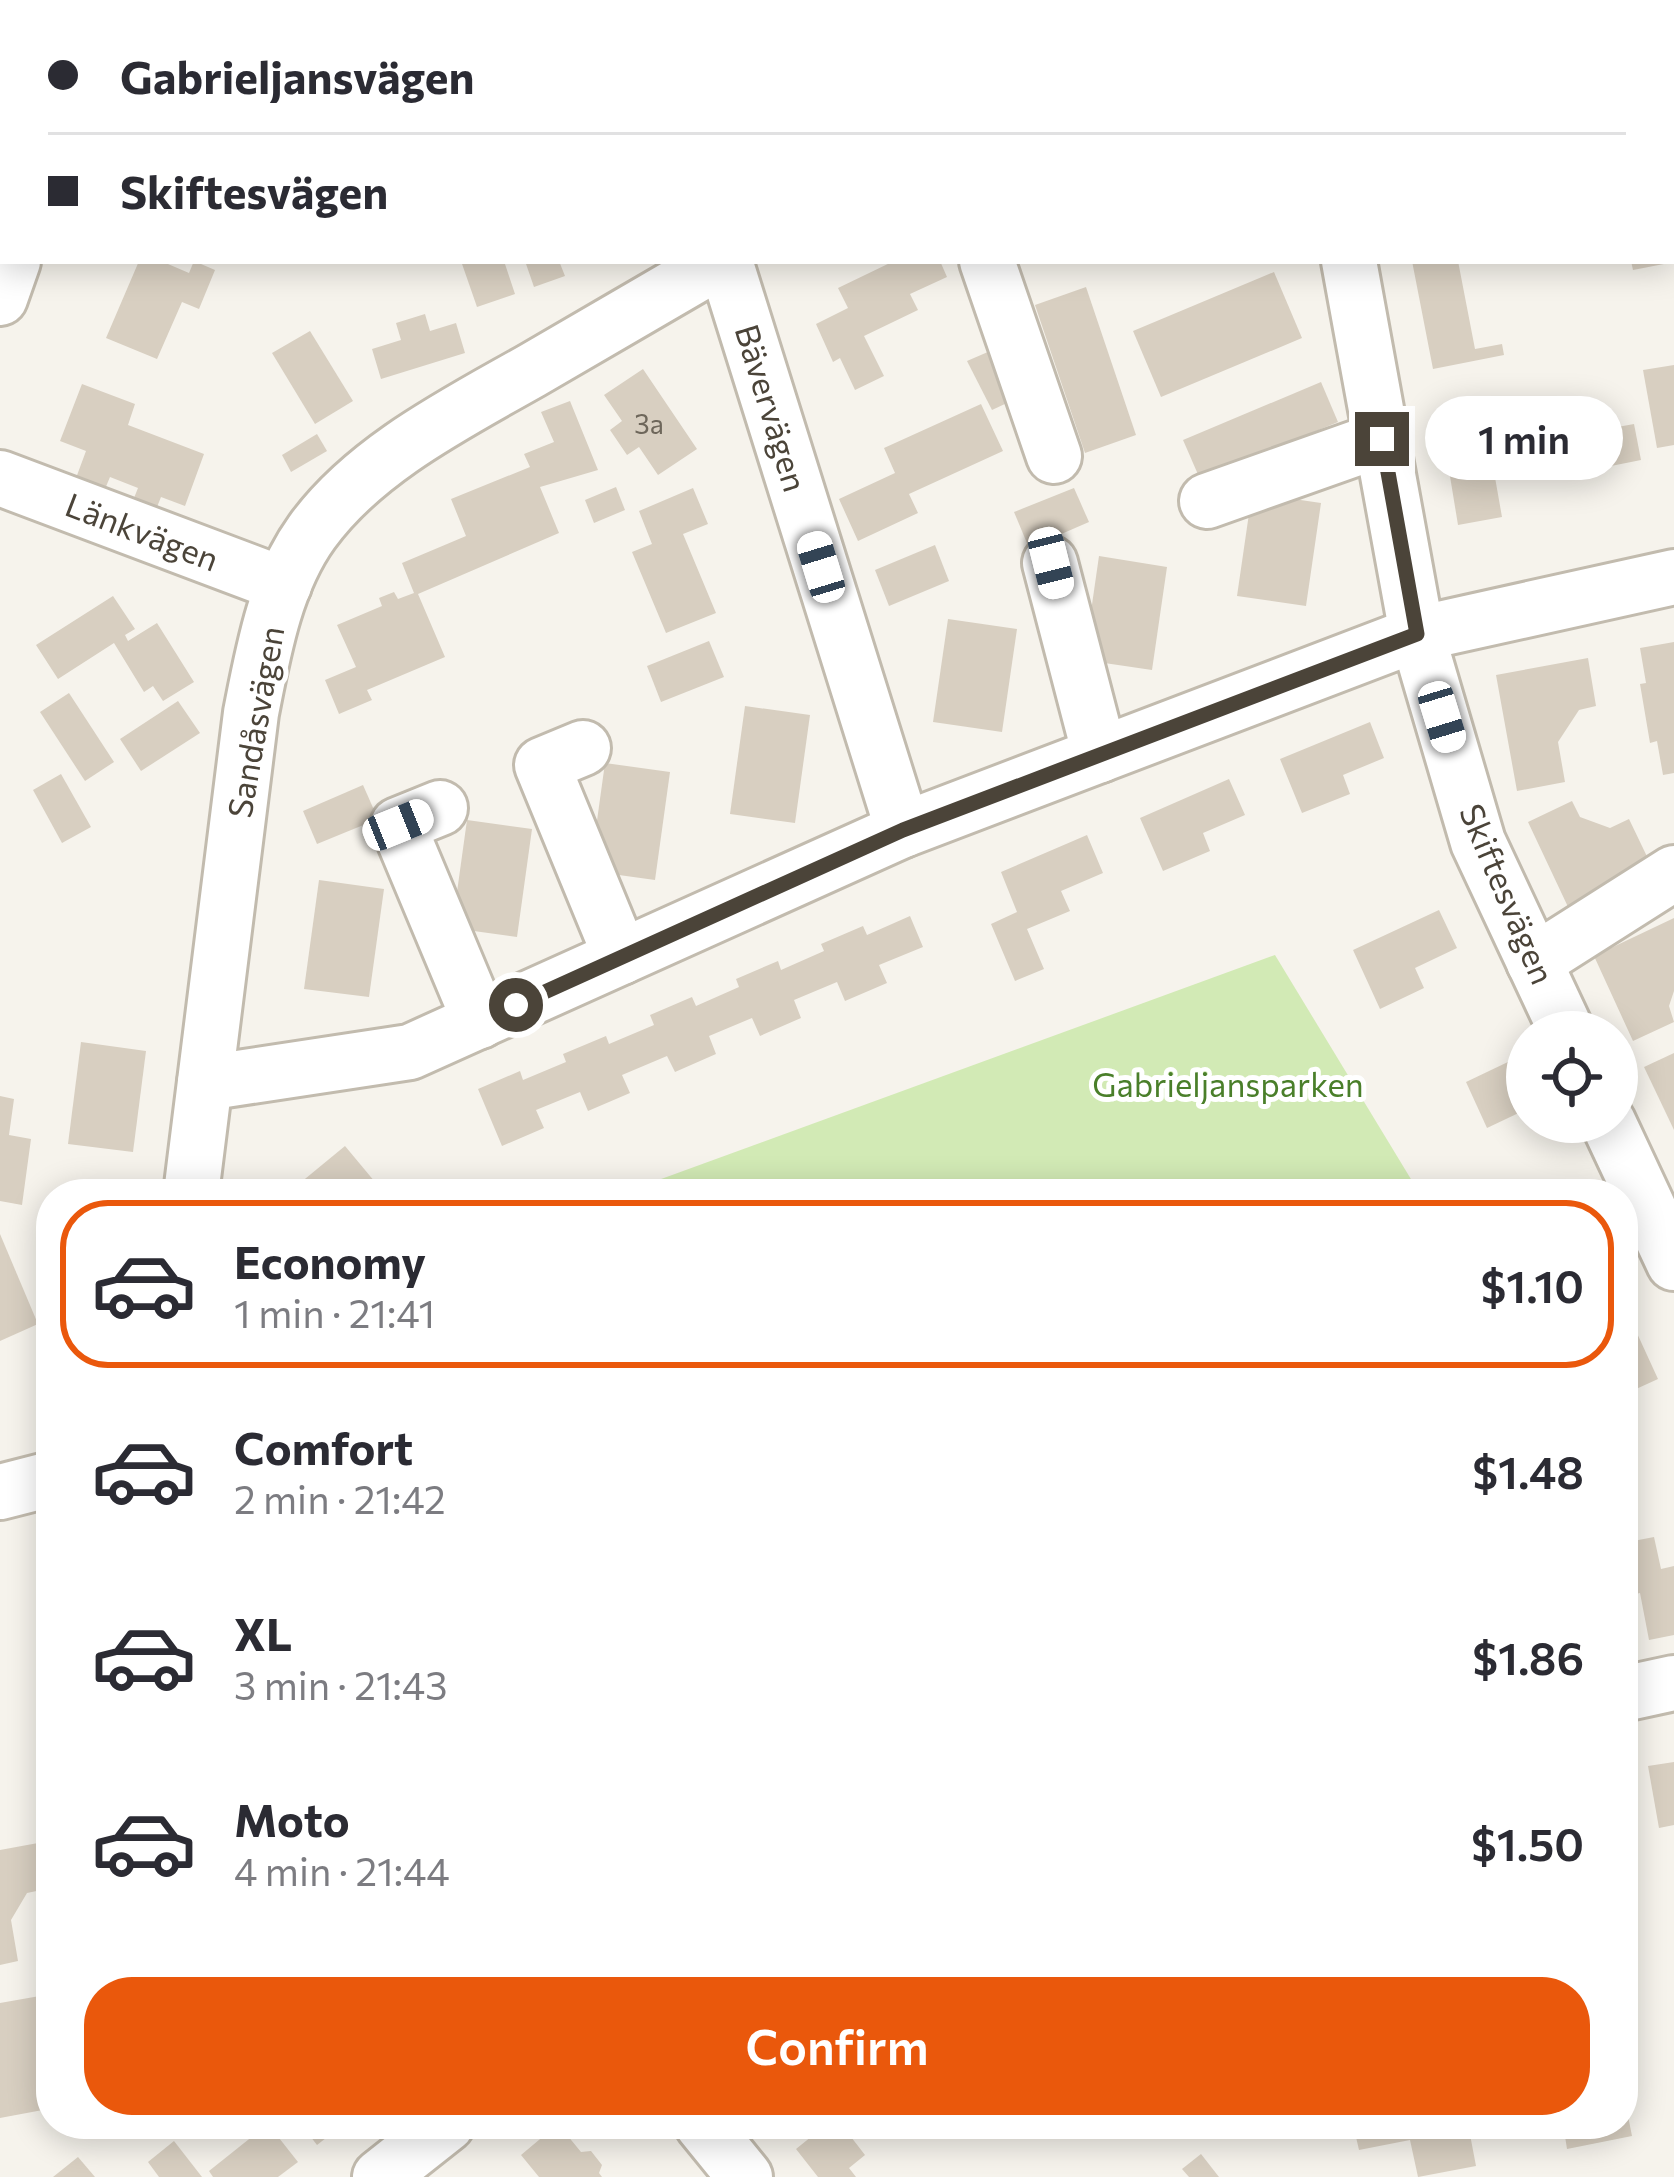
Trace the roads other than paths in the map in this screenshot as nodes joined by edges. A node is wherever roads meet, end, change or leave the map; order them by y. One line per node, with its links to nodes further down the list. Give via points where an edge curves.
1 (12, 264): 6 (street)
2 (718, 264): 13 (street, Sandåsvägen, via 406,447 311,533)
3 (724, 264): 18 (street, Bävervägen)
4 (989, 264): 8 (street)
5 (1350, 264): 7 (street, Skiftesvägen)
6 (0, 298)
7 (1382, 439): 10 (street); 14 (street, Skiftesvägen)
8 (1054, 456)
9 (0, 478): 13 (street, Länkvägen)
10 (1207, 501)
11 (1051, 563): 16 (street)
12 (1674, 577): 14 (street)
13 (284, 585): 24 (street, Sandåsvägen, via 251,713)
14 (1417, 634): 16 (street); 21 (street, Skiftesvägen, via 1478,842)
15 (583, 748): 20 (street, via 542,765)
16 (1100, 755): 18 (street)
17 (440, 808): 23 (street, via 398,825)
18 (903, 830): 20 (street)
19 (1674, 872): 21 (street)
20 (621, 957): 23 (street)
21 (1534, 962): 22 (street, Skiftesvägen)
22 (1557, 1011)
23 (480, 1021): 24 (street, via 410,1052)
24 (205, 1083): 26 (street, Sandåsvägen)
25 (1619, 1143): 27 (street)
26 (193, 1179)
27 (1637, 1179)
28 (1638, 1181): 29 (street)
29 (1669, 1241)
30 (36, 1483): 31 (street)
31 (0, 1492)
32 (1674, 1683): 33 (street)
33 (1638, 1691)
34 (427, 2139): 35 (street)
35 (380, 2177)

